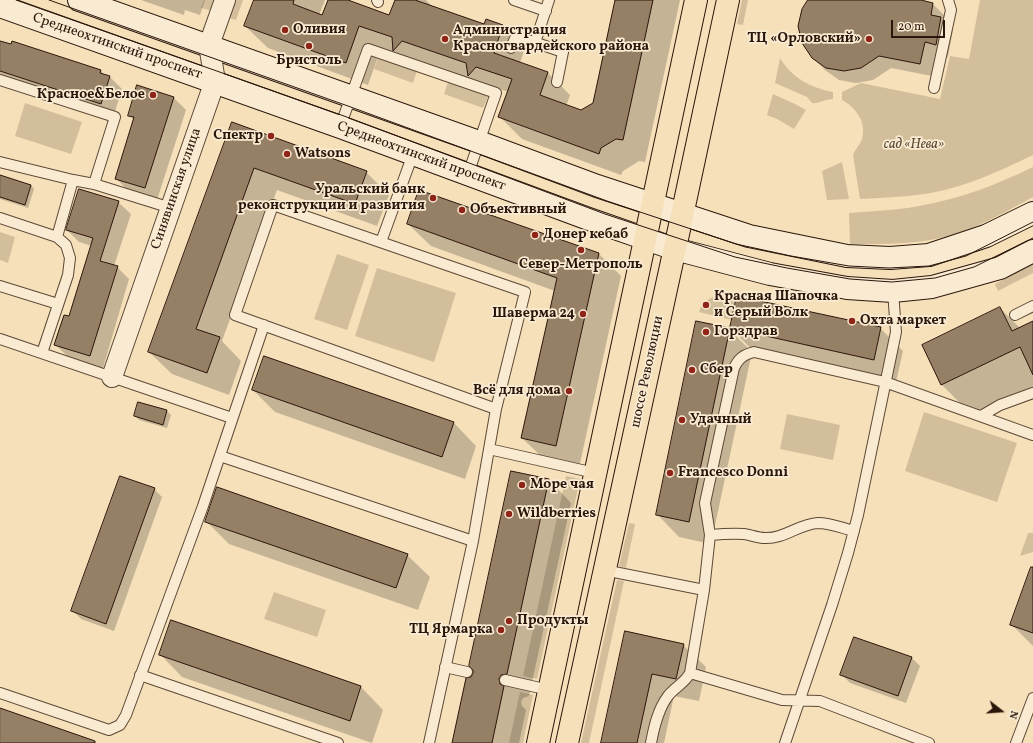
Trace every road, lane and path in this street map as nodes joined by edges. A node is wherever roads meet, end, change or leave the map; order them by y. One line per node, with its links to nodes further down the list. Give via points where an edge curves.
1 (79, 0): 11 (main road)
2 (226, 0): 11 (street)
3 (514, 0): 9 (lane)
4 (549, 0): 9 (lane)
5 (696, 0): 25 (main road, шоссе Революции)
6 (728, 0): 28 (main road, шоссе Революции)
7 (948, 0): 16 (lane, via 951,10)
8 (0, 6): 14 (main road, Среднеохтинский проспект)
9 (546, 11): 10 (lane)
10 (535, 43): 12 (lane, via 516,36); 15 (lane, via 563,52)
11 (209, 45): 14 (street, Синявинская улица); 17 (main road)
12 (511, 48)
13 (0, 80): 24 (lane, via 115,117)
14 (215, 81): 18 (main road, Среднеохтинский проспект); 26 (street, Синявинская улица)
15 (557, 82)
16 (934, 88)
17 (351, 96): 18 (lane); 19 (main road); 19 (lane, via 368,49 496,93)
18 (340, 127): 20 (main road, Среднеохтинский проспект)
19 (479, 142): 22 (lane); 25 (main road)
20 (413, 154): 22 (main road, Среднеохтинский проспект); 32 (lane)
21 (0, 162): 23 (lane)
22 (468, 174): 31 (main road, Среднеохтинский проспект)
23 (73, 180): 24 (lane); 30 (lane)
24 (94, 184): 26 (lane)
25 (653, 205): 28 (main road); 31 (main road, шоссе Революции)
26 (171, 208): 43 (street, Синявинская улица)
27 (1033, 213): 28 (main road, via 986,236 928,255 890,258 847,256 772,241)
28 (682, 215): 33 (main road, шоссе Революции)
29 (0, 218): 30 (lane)
30 (57, 237): 37 (lane, via 66,245 70,258 68,275)
31 (646, 239): 33 (main road, Среднеохтинский проспект); 52 (main road, шоссе Революции)
32 (381, 242): 40 (lane, via 273,205 235,315); 46 (lane, via 525,292)
33 (675, 249): 36 (main road, Среднеохтинский проспект, via 790,278 847,288); 56 (main road, шоссе Революции)
34 (1033, 251): 36 (main road, Среднеохтинский проспект, via 993,270 932,287)
35 (0, 286): 37 (lane)
36 (893, 291): 44 (lane, via 896,332)
37 (58, 304): 42 (lane)
38 (1033, 306): 39 (lane)
39 (1016, 315)
40 (264, 325): 46 (lane); 48 (lane)
41 (0, 339): 42 (lane)
42 (42, 353): 43 (lane)
43 (112, 377): 48 (lane)
44 (885, 382): 47 (lane); 53 (lane); 54 (lane, via 754,352 738,359 705,503)
45 (1033, 393): 47 (lane, via 1000,405)
46 (496, 409): 50 (lane)
47 (981, 416): 49 (lane)
48 (232, 418): 51 (lane)
49 (1033, 435)
50 (489, 449): 52 (lane); 55 (lane)
51 (220, 456): 55 (lane); 61 (lane)
52 (595, 473): 63 (main road, шоссе Революции)
53 (854, 531): 54 (lane, via 817,523 785,535 766,538 729,533); 66 (lane)
54 (710, 535): 57 (lane)
55 (473, 540): 58 (lane)
56 (604, 570): 57 (lane); 70 (main road, шоссе Революции)
57 (704, 590): 60 (lane)
58 (445, 668): 59 (lane); 68 (lane)
59 (467, 672)
60 (690, 673): 66 (lane, via 782,700); 71 (lane, via 688,678 668,695 655,720)
61 (140, 675): 64 (lane, via 126,715 120,725 109,730); 67 (lane)
62 (505, 680): 63 (lane)
63 (549, 690): 69 (main road, шоссе Революции)
64 (0, 692)
65 (1033, 698): 74 (lane)
66 (800, 700): 72 (lane); 73 (lane, via 820,701)
67 (338, 743)
68 (429, 743)
69 (538, 743)
70 (567, 743)
71 (651, 743)
72 (785, 743)
73 (929, 743)
74 (1016, 743)

